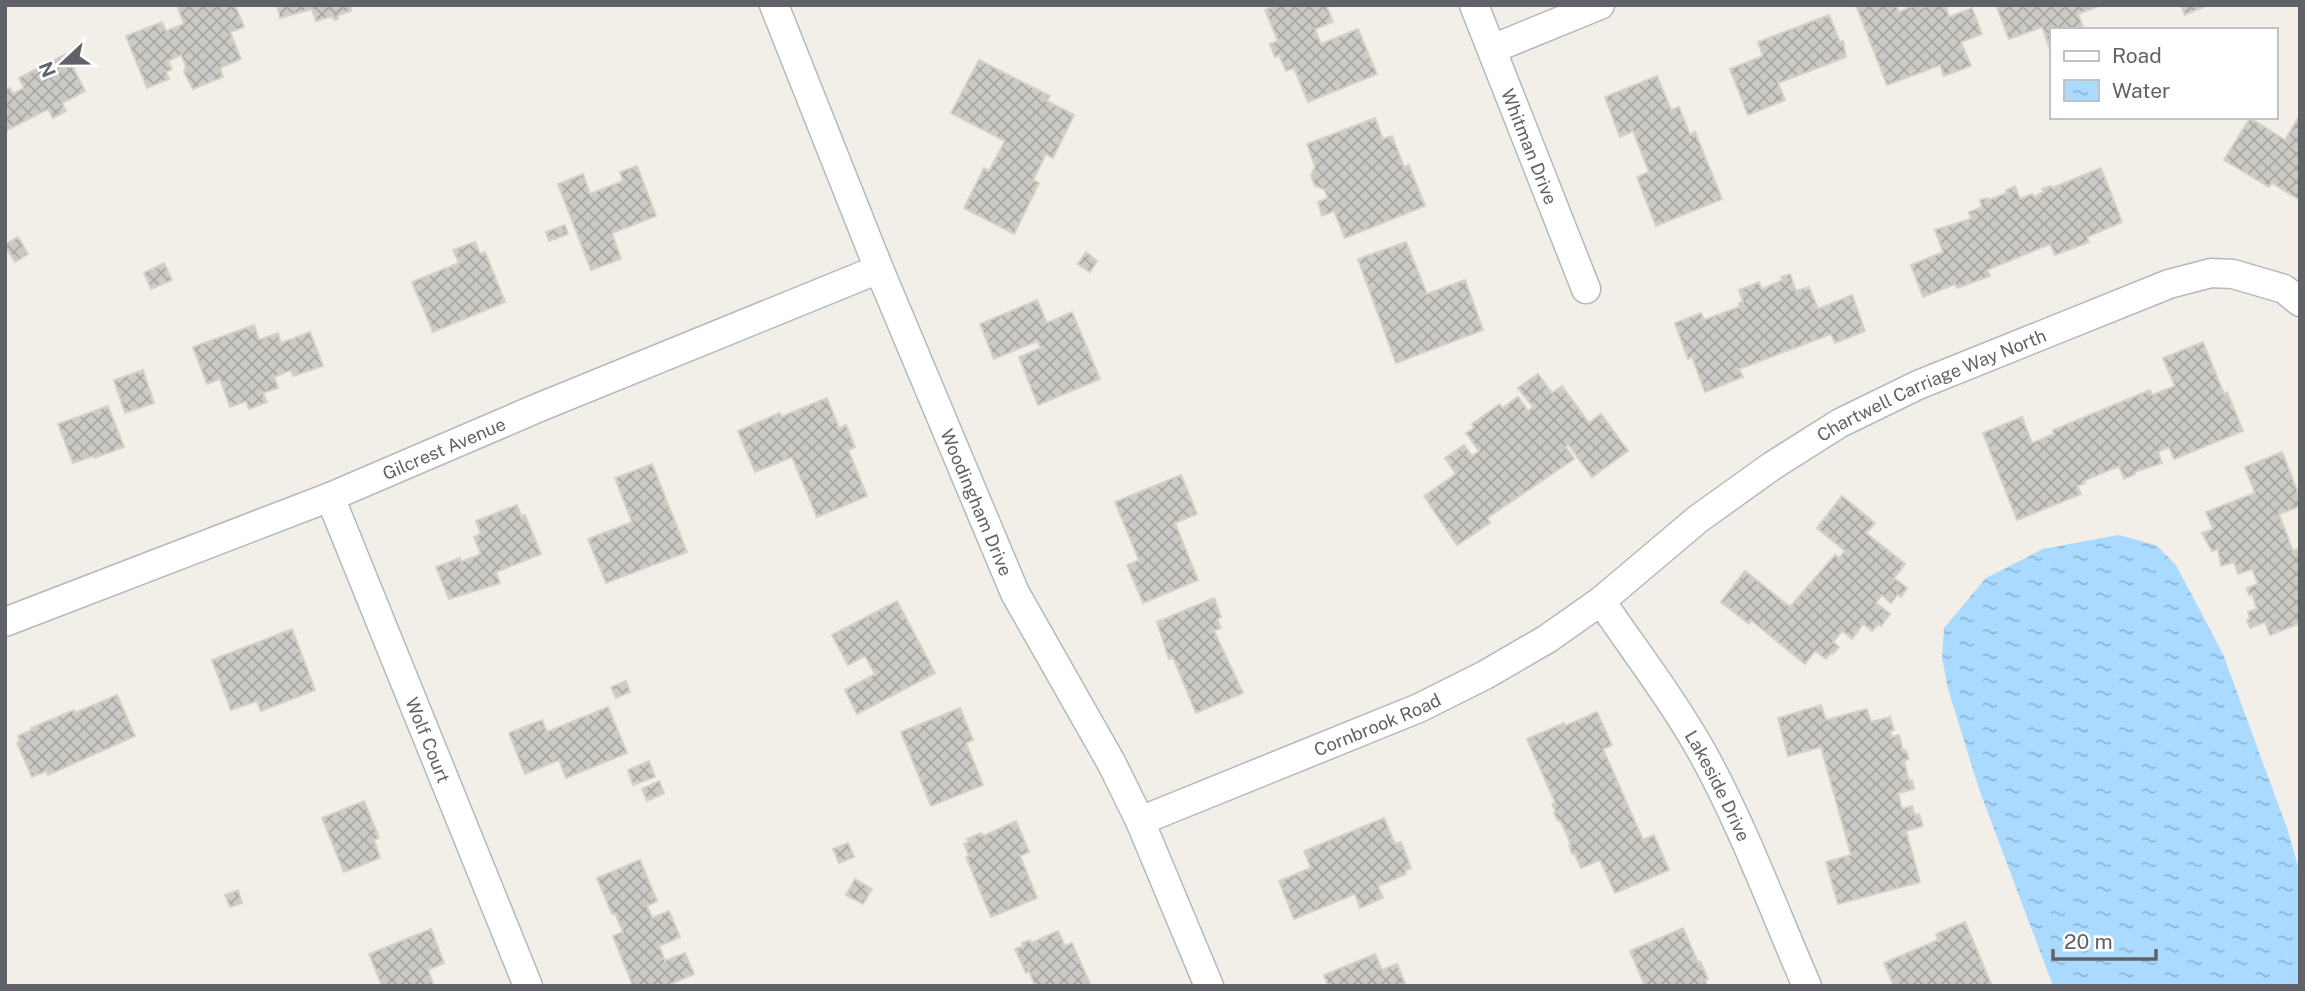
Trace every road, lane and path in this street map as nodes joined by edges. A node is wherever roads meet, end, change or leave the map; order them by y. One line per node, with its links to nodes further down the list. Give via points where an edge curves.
1 (774, 5): 5 (street, Woodingham Drive)
2 (1474, 5): 4 (street, Whitman Drive)
3 (1600, 5): 4 (street)
4 (1492, 49): 6 (street, Whitman Drive)
5 (879, 269): 8 (street, Gilcrest Avenue); 11 (street, Woodingham Drive, via 1015,593)
6 (1586, 289)
7 (2300, 302): 9 (street, Chartwell Carriage Way North, via 2284,289 2233,274 2211,273 2169,284 1918,385 1840,423 1772,466 1698,519)
8 (330, 497): 10 (street, Gilcrest Avenue); 12 (street, Wolf Court)
9 (1601, 601): 11 (street, Cornbrook Road, via 1547,639 1419,708); 14 (street, Lakeside Drive, via 1702,752)
10 (5, 622)
11 (1140, 821): 13 (street, Woodingham Drive)
12 (528, 986)
13 (1209, 986)
14 (1807, 986)

